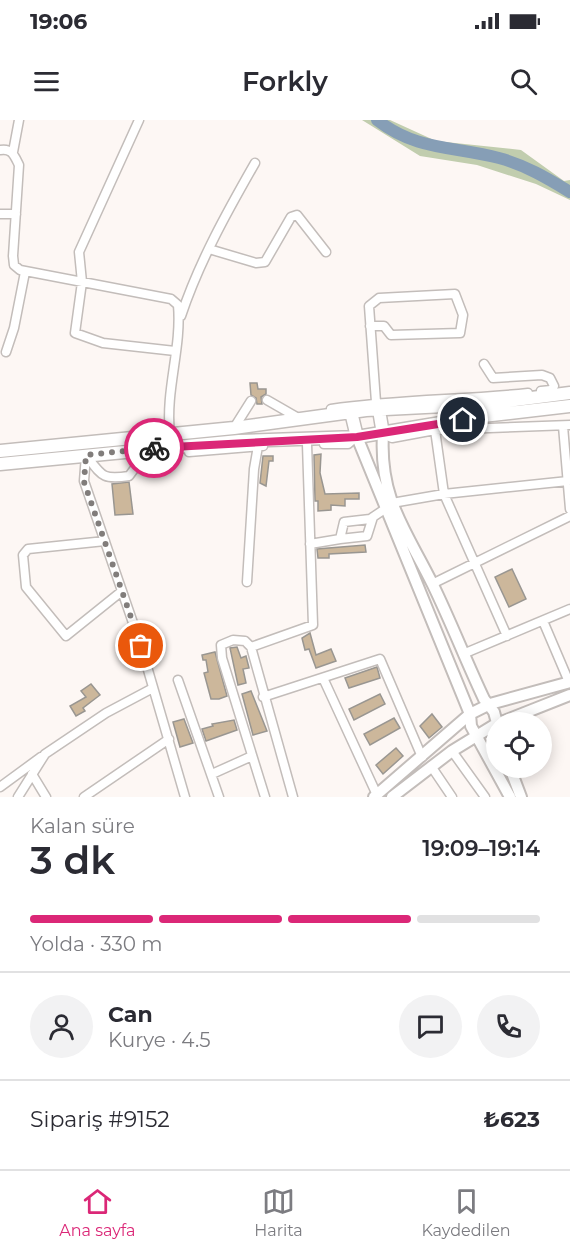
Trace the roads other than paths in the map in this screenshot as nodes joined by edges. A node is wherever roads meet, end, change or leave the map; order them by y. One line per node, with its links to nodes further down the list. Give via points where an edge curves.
1 (19, 120): 4 (street)
2 (139, 120): 11 (street, via 79,252)
3 (0, 150): 4 (street)
4 (13, 152): 7 (street, via 19,165)
5 (255, 163): 8 (street)
6 (0, 214): 7 (street)
7 (16, 214): 10 (street, via 14,265)
8 (209, 249): 9 (street, via 256,263 265,262 291,217 297,215); 12 (street)
9 (326, 252)
10 (25, 272): 11 (street); 15 (street)
11 (82, 282): 12 (street, via 171,299 178,305); 14 (street, via 75,333 103,343)
12 (179, 320): 14 (street)
13 (370, 326): 13 (street, via 384,326 391,335 460,333 463,315 455,294 379,298 369,306); 21 (street)
14 (175, 351): 28 (street, via 169,400)
15 (6, 352)
16 (484, 364): 17 (street, via 493,378 542,375 550,378)
17 (554, 386): 18 (street); 21 (street, via 551,390 472,399)
18 (570, 391): 21 (highway, via 484,404)
19 (267, 400): 24 (street)
20 (251, 401): 26 (street)
21 (378, 406): 23 (highway); 24 (street); 29 (highway)
22 (570, 406): 29 (highway)
23 (351, 412): 24 (highway); 30 (highway)
24 (296, 417): 26 (highway)
25 (566, 425): 27 (street); 38 (street)
26 (234, 428): 28 (highway)
27 (435, 430): 29 (street, via 392,438); 39 (street)
28 (170, 434): 34 (highway)
29 (383, 434): 30 (highway); 40 (main road, via 381,463)
30 (357, 437): 31 (street, via 348,444); 33 (highway); 40 (main road)
31 (307, 444): 32 (street); 46 (street)
32 (258, 446): 36 (street); 48 (street)
33 (151, 448): 35 (highway); 36 (street)
34 (0, 451)
35 (86, 455): 36 (street, via 108,478 129,476); 37 (highway); 45 (street, via 84,482)
36 (141, 459)
37 (0, 464)
38 (568, 481): 39 (street); 41 (street)
39 (444, 494): 40 (street); 47 (street)
40 (389, 506): 43 (street); 49 (main road); 65 (main road)
41 (570, 509)
42 (570, 516): 47 (street)
43 (373, 517): 44 (street, via 344,522); 44 (street, via 367,536)
44 (340, 539): 46 (street)
45 (105, 540): 50 (street); 50 (street, via 28,549 23,555 26,587 66,636)
46 (310, 544): 54 (street, via 313,626)
47 (475, 563): 49 (street); 53 (street)
48 (247, 582)
49 (432, 584): 55 (main road)
50 (122, 591): 59 (street)
51 (570, 609): 52 (street)
52 (543, 621): 53 (street); 58 (street)
53 (507, 636): 55 (street)
54 (251, 647): 61 (street); 71 (street, via 245,641 232,640 221,645)
55 (463, 654): 62 (main road)
56 (323, 678): 61 (street); 72 (street, via 380,659); 79 (street)
57 (178, 680): 75 (street)
58 (569, 682): 62 (main road)
59 (153, 688): 68 (street); 70 (street, via 106,713)
60 (570, 695): 64 (main road)
61 (263, 697): 86 (street)
62 (488, 705): 63 (main road); 65 (main road)
63 (494, 712)
64 (522, 712)
65 (470, 714): 67 (main road, via 471,726); 72 (main road)
66 (486, 730): 67 (main road)
67 (478, 735): 69 (main road); 89 (main road)
68 (168, 739): 82 (street); 83 (street)
69 (452, 751): 73 (main road); 88 (street)
70 (45, 754): 74 (street); 77 (street)
71 (252, 756): 75 (street); 85 (street)
72 (422, 757): 79 (main road)
73 (432, 766): 78 (main road); 87 (street)
74 (32, 774): 80 (street); 81 (street)
75 (212, 774): 84 (street)
76 (514, 778): 90 (main road)
77 (0, 787)
78 (397, 795)
79 (376, 796)
80 (18, 797)
81 (46, 797)
82 (84, 797)
83 (185, 797)
84 (219, 797)
85 (265, 797)
86 (293, 797)
87 (452, 797)
88 (485, 797)
89 (510, 797)
90 (521, 797)

